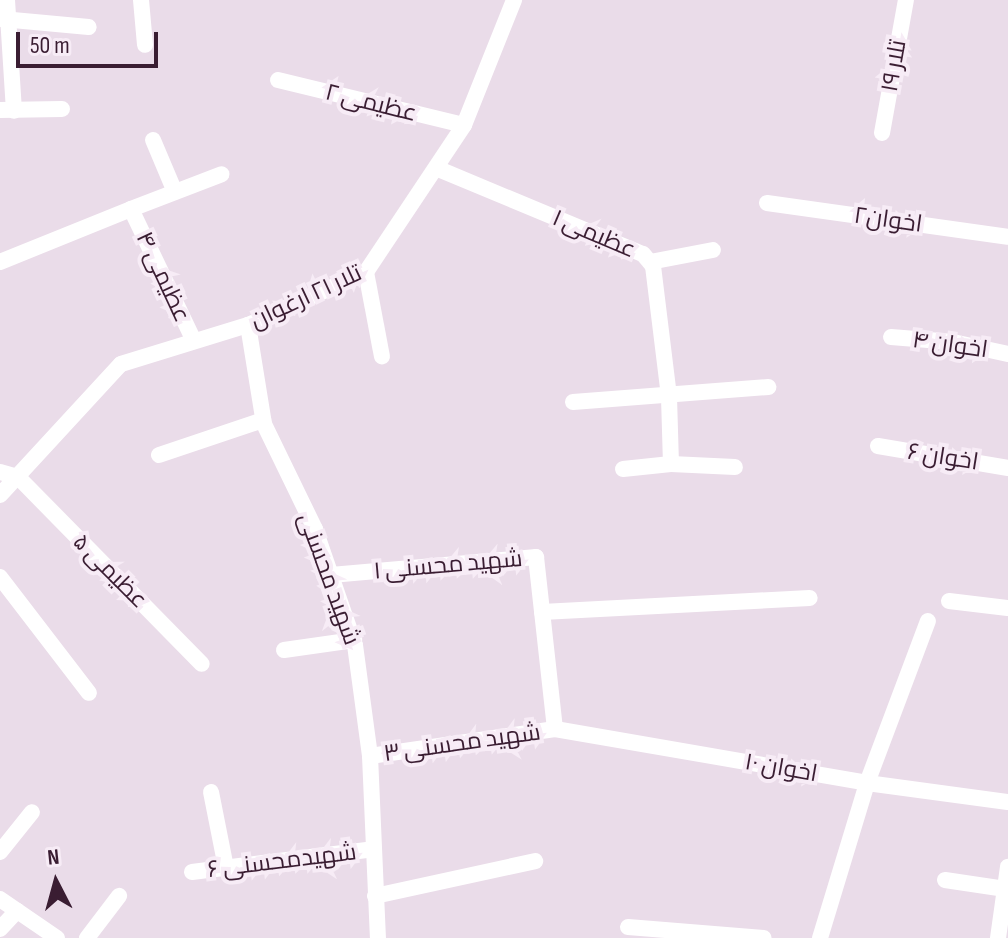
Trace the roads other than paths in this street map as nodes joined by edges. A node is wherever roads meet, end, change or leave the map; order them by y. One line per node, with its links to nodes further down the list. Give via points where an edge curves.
1 (7, 0): 5 (street)
2 (141, 0): 7 (street)
3 (514, 0): 11 (street, تلار ۲۱ ارغوان)
4 (906, 0): 12 (street, تلار ۱۹)
5 (5, 20): 6 (street); 10 (street)
6 (89, 27)
7 (145, 45)
8 (278, 80): 11 (street, عظیمی ۲)
9 (62, 109): 10 (street)
10 (7, 111)
11 (464, 125): 14 (street, تلار ۲۱ ارغوان)
12 (882, 133)
13 (153, 140): 16 (street)
14 (436, 168): 22 (street, عظیمی ۱, via 643,254); 23 (street, تلار ۲۱ ارغوان)
15 (222, 174): 16 (street)
16 (175, 192): 18 (street)
17 (767, 203): 19 (street, اخوان۲)
18 (131, 209): 21 (street, عظیمی ۴); 26 (street, عظیمی ۴)
19 (1008, 237)
20 (713, 250): 22 (street)
21 (0, 262)
22 (650, 262): 30 (street, عظیمی ۱)
23 (366, 272): 24 (street, تلار ۲۱ ارغوان); 28 (street)
24 (248, 325): 26 (street, تلار ۲۱ ارغوان); 32 (street, شهید محسنی)
25 (891, 337): 27 (street, اخوان ۴)
26 (194, 341): 40 (street, تلار ۲۱ ارغوان, via 121,364)
27 (1008, 354)
28 (382, 357)
29 (768, 387): 30 (street)
30 (669, 397): 31 (street); 35 (street, عظیمی ۱)
31 (573, 402)
32 (263, 420): 34 (street); 42 (street, شهید محسنی)
33 (878, 446): 37 (street, اخوان ۶)
34 (159, 455)
35 (671, 464): 36 (street); 38 (street)
36 (735, 467)
37 (1008, 468)
38 (623, 469)
39 (0, 472): 40 (street)
40 (18, 477): 41 (street, تلار ۲۱ ارغوان); 51 (street, عظیمی ۵)
41 (0, 495)
42 (331, 575): 47 (street, شهید محسنی ۱, via 536,557); 49 (street, شهید محسنی)
43 (0, 577): 52 (street)
44 (810, 598): 47 (street)
45 (949, 601): 46 (street)
46 (1008, 608)
47 (542, 612): 53 (street, شهید محسنی ۱)
48 (928, 621): 55 (street)
49 (354, 640): 50 (street); 54 (street, شهید محسنی)
50 (284, 650)
51 (202, 664)
52 (89, 693)
53 (555, 729): 54 (street, شهید محسنی ۳); 55 (street, اخوان ۱۰)
54 (370, 756): 59 (street, شهید محسنی)
55 (867, 783): 57 (street, اخوان ۱۰); 78 (street)
56 (211, 792): 63 (street)
57 (1008, 802)
58 (32, 812): 60 (street)
59 (373, 849): 63 (street, شهیدمحسنی ۶); 68 (street, شهید محسنی)
60 (0, 852)
61 (535, 861): 68 (street)
62 (1008, 867): 66 (street)
63 (226, 868): 64 (street, شهیدمحسنی ۶)
64 (192, 872)
65 (945, 880): 66 (street)
66 (1005, 889): 73 (street)
67 (119, 896): 75 (street)
68 (375, 896): 76 (street, شهید محسنی)
69 (0, 899): 70 (street)
70 (17, 911): 72 (street); 74 (street)
71 (628, 927): 77 (street)
72 (0, 929)
73 (1002, 929)
74 (57, 938)
75 (87, 938)
76 (378, 938)
77 (764, 938)
78 (820, 938)

